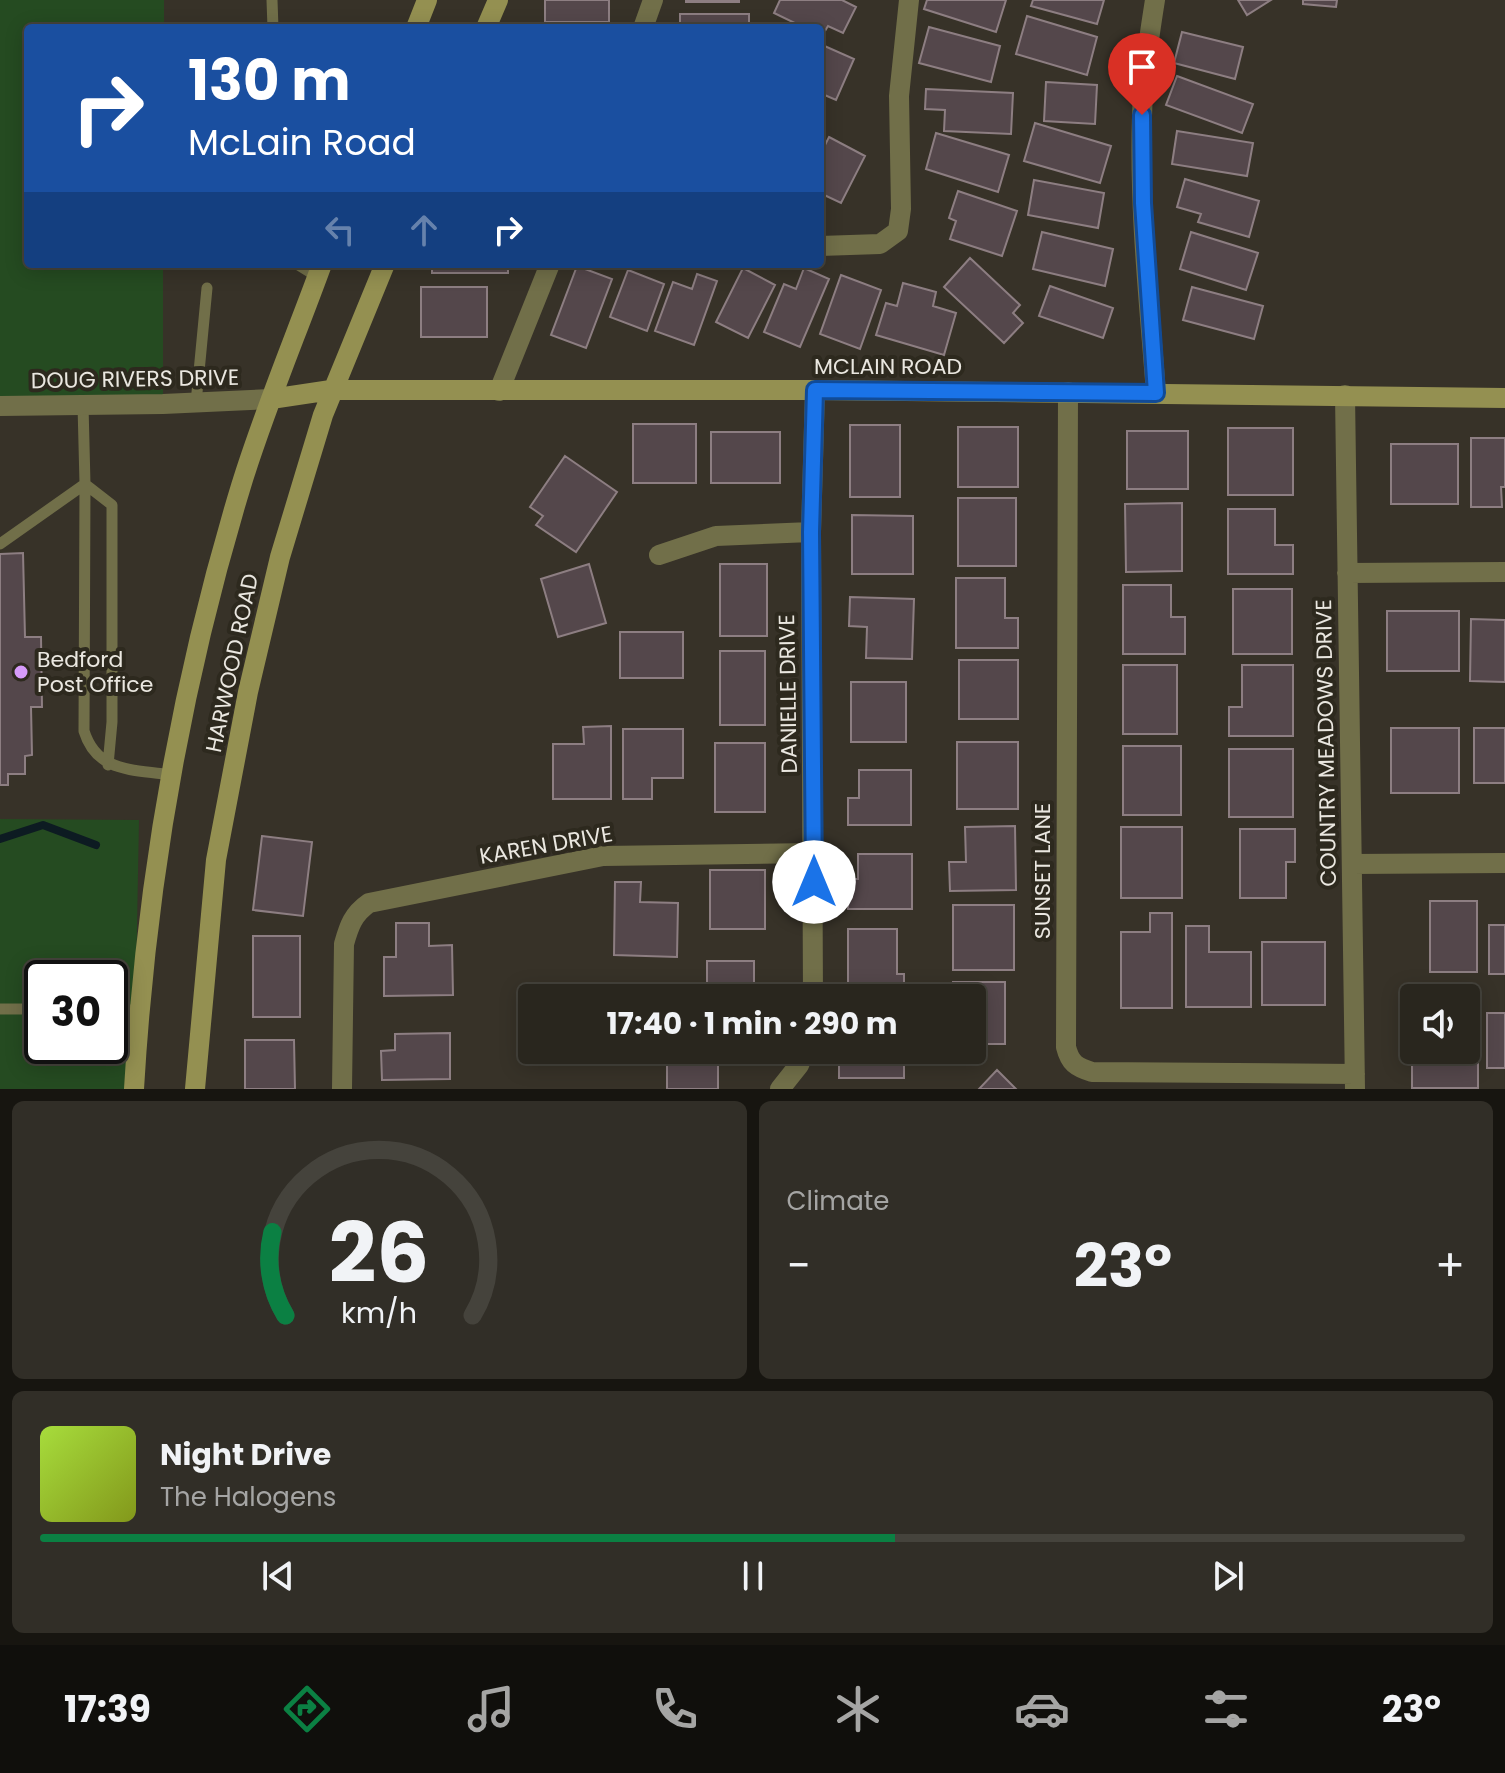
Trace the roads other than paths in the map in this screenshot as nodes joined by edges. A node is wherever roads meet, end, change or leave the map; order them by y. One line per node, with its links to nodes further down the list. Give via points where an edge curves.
1 (272, 0): 7 (lane)
2 (427, 0): 8 (main road)
3 (498, 0): 9 (main road)
4 (653, 0): 10 (street)
5 (909, 0): 11 (street, via 899,96 898,231 880,244)
6 (1155, 0): 20 (street, via 1142,115)
7 (273, 24)
8 (418, 24)
9 (488, 24)
10 (644, 24)
11 (824, 246)
12 (383, 268): 16 (main road, HARWOOD ROAD)
13 (548, 268): 18 (street)
14 (320, 270): 23 (main road, HARWOOD ROAD)
15 (207, 288): 24 (lane)
16 (331, 390): 18 (main road, MCLAIN ROAD); 23 (main road, MCLAIN ROAD); 46 (main road, HARWOOD ROAD, via 280,557 246,704 216,860)
17 (815, 390): 18 (main road, MCLAIN ROAD); 19 (main road, MCLAIN ROAD); 28 (street, DANIELLE DRIVE)
18 (499, 391)
19 (1068, 392): 20 (main road, MCLAIN ROAD); 44 (street, SUNSET LANE, via 1069,1061 1092,1072)
20 (1156, 393): 21 (main road, MCLAIN ROAD)
21 (1345, 395): 22 (main road, MCLAIN ROAD); 32 (street, COUNTRY MEADOWS DRIVE)
22 (1505, 398)
23 (271, 399): 24 (street, DOUG RIVERS DRIVE); 34 (main road, HARWOOD ROAD, via 206,609)
24 (196, 403): 25 (street, DOUG RIVERS DRIVE)
25 (83, 405): 26 (street, DOUG RIVERS DRIVE); 27 (lane)
26 (0, 406)
27 (85, 484): 29 (lane); 33 (lane, via 84,731); 33 (lane, via 112,505)
28 (811, 532): 30 (street, via 716,536); 35 (street, DANIELLE DRIVE)
29 (0, 544)
30 (659, 555)
31 (1505, 572): 32 (street)
32 (1347, 573): 37 (street, COUNTRY MEADOWS DRIVE)
33 (108, 765): 34 (lane)
34 (170, 775): 42 (main road, HARWOOD ROAD)
35 (814, 853): 38 (street, DANIELLE DRIVE); 47 (street, KAREN DRIVE, via 603,856 369,903 357,911 344,944)
36 (1505, 863): 37 (street)
37 (1352, 864): 44 (street, COUNTRY MEADOWS DRIVE)
38 (813, 984)
39 (0, 1009): 40 (lane)
40 (24, 1009)
41 (128, 1010): 42 (lane)
42 (138, 1010): 45 (main road, HARWOOD ROAD)
43 (799, 1064): 48 (street)
44 (1355, 1082)
45 (134, 1089)
46 (195, 1089)
47 (342, 1089)
48 (780, 1089)

